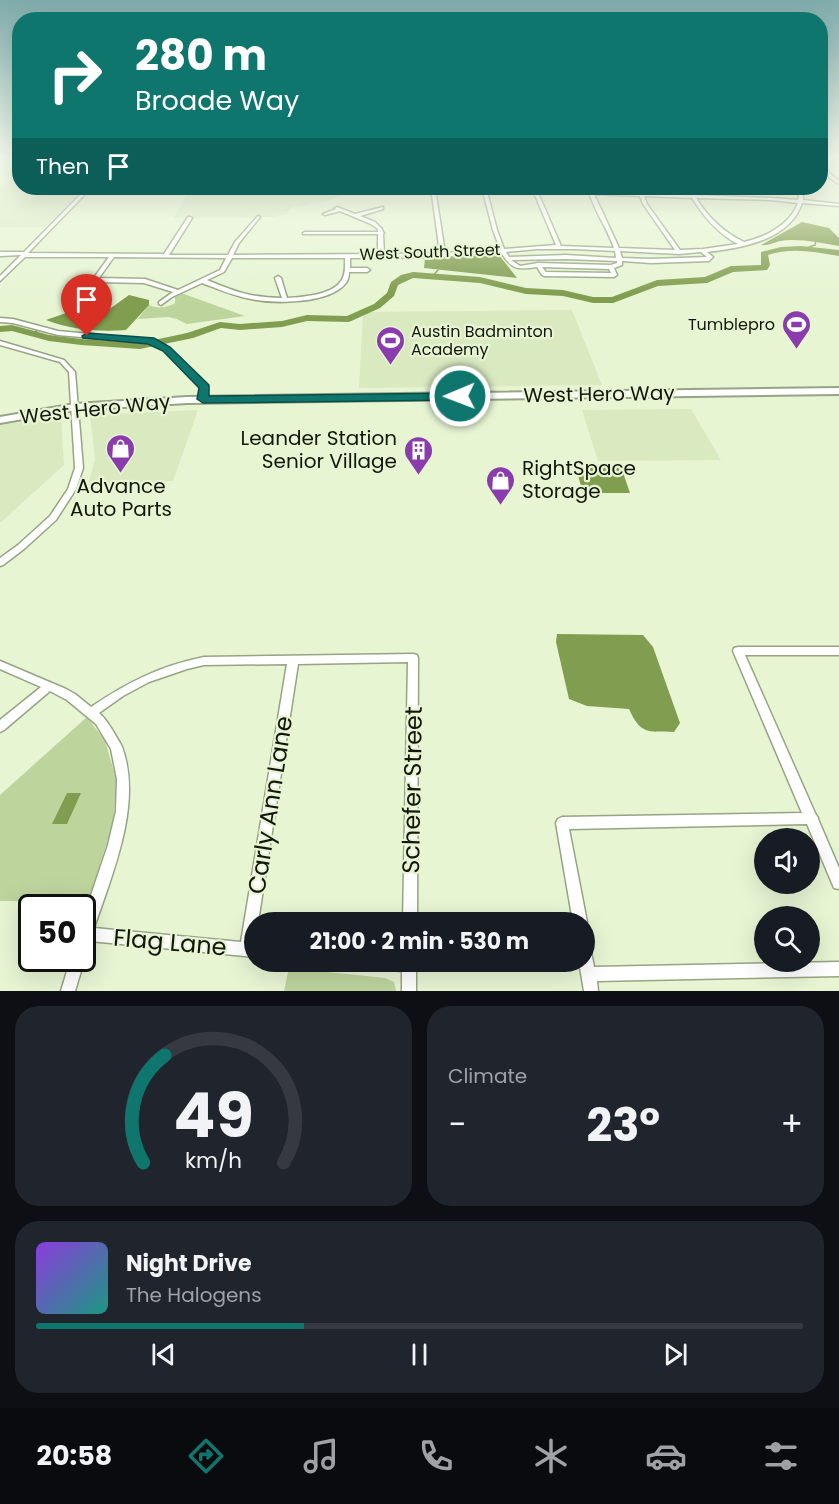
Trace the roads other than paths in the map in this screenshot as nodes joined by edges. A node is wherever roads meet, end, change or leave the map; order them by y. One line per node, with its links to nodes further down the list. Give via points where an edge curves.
1 (73, 204): 23 (street)
2 (435, 204): 29 (street)
3 (489, 204): 18 (street)
4 (541, 204): 17 (street)
5 (594, 204): 19 (street)
6 (647, 204): 21 (street)
7 (699, 204): 16 (street, via 717,228)
8 (800, 204): 16 (street, West South Street, via 793,219 764,238)
9 (381, 208): 11 (street)
10 (325, 214): 11 (street, via 339,208)
11 (356, 216): 15 (street, via 373,223)
12 (190, 218): 25 (street)
13 (258, 218): 26 (street)
14 (305, 232): 15 (street)
15 (382, 233): 28 (street)
16 (743, 244): 20 (street, West South Street)
17 (560, 247): 18 (street, West South Street); 19 (street, West South Street)
18 (502, 250): 29 (street, West South Street); 30 (street)
19 (619, 250): 21 (street, West South Street); 31 (street)
20 (701, 250): 21 (street, West South Street); 31 (street, via 709,259)
21 (679, 252)
22 (0, 254): 23 (street, West South Street)
23 (24, 254): 24 (street, West South Street); 35 (street)
24 (113, 255): 25 (street, West South Street); 36 (street)
25 (166, 255): 26 (street, West South Street)
26 (230, 255): 27 (street, West South Street); 37 (street, via 222,271)
27 (348, 255): 28 (street, West South Street); 32 (street)
28 (381, 255): 29 (street, West South Street)
29 (443, 255)
30 (509, 259): 31 (street); 31 (street, via 515,266 538,265 544,273 614,275 611,267 618,266)
31 (620, 260)
32 (346, 270): 33 (street); 39 (street, via 343,282 335,289)
33 (366, 270)
34 (278, 278): 39 (street)
35 (0, 279)
36 (96, 280): 38 (street, via 145,281); 41 (street)
37 (202, 281): 38 (street); 39 (street, via 250,297)
38 (178, 292): 40 (street)
39 (285, 300)
40 (162, 303)
41 (77, 305)
42 (0, 320): 45 (street, via 58,333 156,343 205,387)
43 (0, 343): 46 (street, via 68,366)
44 (839, 391): 45 (main road, West Hero Way)
45 (203, 399): 46 (main road, West Hero Way)
46 (75, 407): 47 (main road, West Hero Way); 48 (street, via 79,468 72,489 53,518)
47 (0, 420)
48 (0, 563)
49 (839, 651): 55 (street, via 738,651)
50 (293, 660): 53 (street, via 204,660 172,667 145,678); 58 (street, Carly Ann Lane); 59 (street, Schefer Street, via 413,658)
51 (0, 665): 52 (street)
52 (49, 686): 53 (street); 54 (street)
53 (92, 712): 57 (street, via 114,738 125,779 117,835)
54 (0, 727)
55 (812, 818): 56 (street); 60 (street, via 562,823)
56 (839, 884)
57 (96, 901)
58 (256, 912)
59 (410, 912)
60 (578, 912)
61 (96, 939): 62 (street, Flag Lane)
62 (244, 949)
63 (839, 969): 66 (street)
64 (74, 972): 67 (street)
65 (409, 972): 68 (street)
66 (589, 974): 69 (street)
67 (68, 991)
68 (409, 991)
69 (591, 991)

